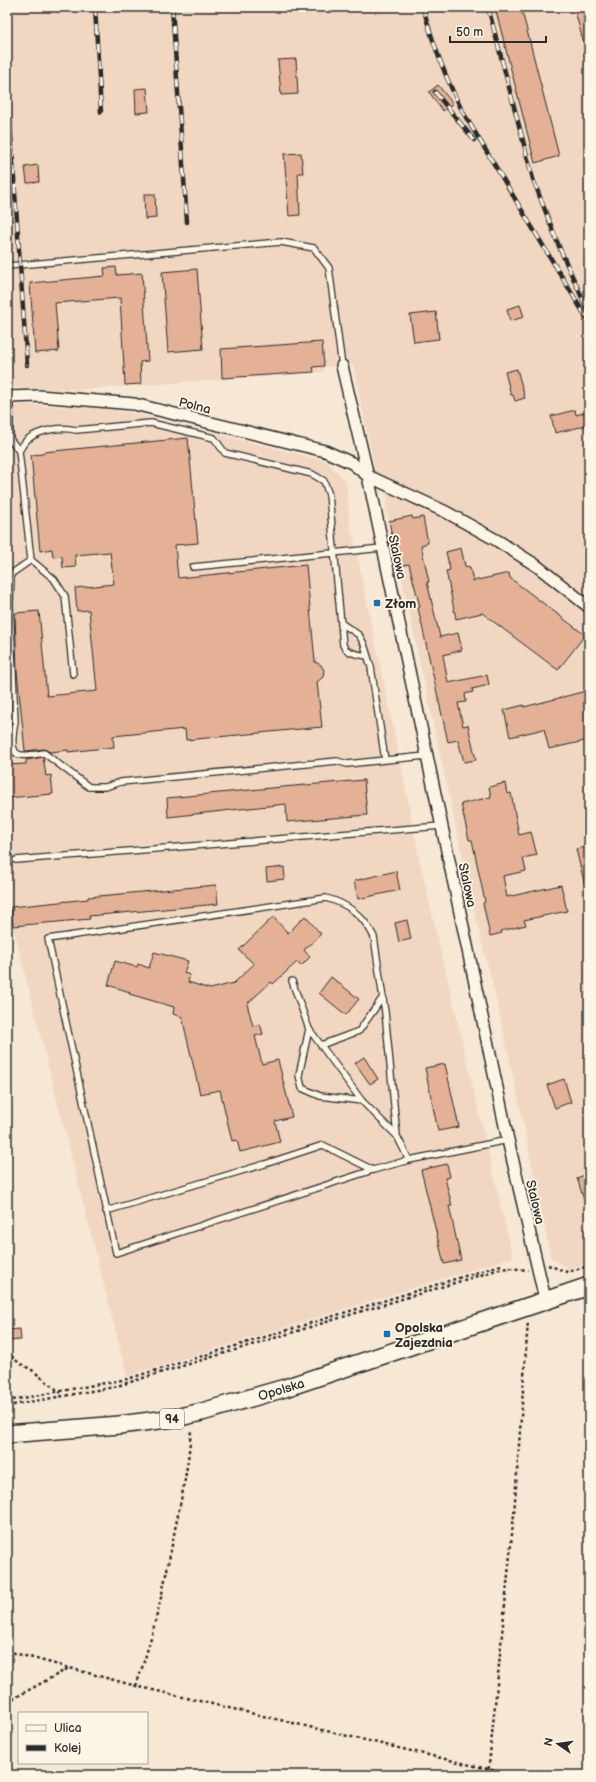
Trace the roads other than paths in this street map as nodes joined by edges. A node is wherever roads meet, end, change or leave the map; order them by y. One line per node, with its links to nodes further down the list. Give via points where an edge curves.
1 (7, 266): 2 (lane, via 281,242 314,248 329,268)
2 (342, 366): 5 (street, Stalowa)
3 (8, 397): 4 (lane, via 10,439); 5 (street, Polna, via 39,396 134,404 325,451 352,463)
4 (19, 451): 7 (lane, via 27,439 41,432 70,428 76,430 151,423 209,437 218,443 225,453 312,474 324,481 329,495); 8 (lane)
5 (368, 476): 6 (street, Stalowa); 10 (street, Polna, via 440,509 498,540)
6 (382, 548): 7 (lane); 14 (street, Stalowa)
7 (333, 553): 9 (lane); 11 (lane)
8 (32, 560): 13 (lane, via 54,579 65,596); 15 (lane, via 11,574 15,721 13,736 15,751 20,756 44,753 89,787 337,761 347,764)
9 (193, 567)
10 (589, 607)
11 (341, 625): 12 (lane, via 359,635); 12 (lane, via 345,649)
12 (367, 656): 15 (lane, via 371,666)
13 (73, 674)
14 (426, 756): 15 (lane); 16 (street, Stalowa)
15 (385, 760)
16 (441, 826): 17 (lane); 24 (street, Stalowa)
17 (16, 860)
18 (292, 980): 20 (lane)
19 (383, 996): 21 (lane, via 359,1031); 23 (lane); 27 (lane, via 374,937 368,926 350,908 326,898 48,939)
20 (308, 1029): 21 (lane); 22 (lane, via 299,1075 302,1088 320,1096)
21 (321, 1045): 22 (lane)
22 (362, 1101): 23 (lane)
23 (397, 1136): 25 (lane)
24 (508, 1140): 25 (lane); 29 (street, Stalowa)
25 (408, 1160): 26 (lane)
26 (373, 1170): 27 (lane, via 323,1145); 27 (lane, via 116,1254)
27 (106, 1210)
28 (589, 1286): 29 (main road, 94)
29 (537, 1302): 30 (main road, Opolska / 94, via 285,1388 189,1416 119,1425)
30 (7, 1434)

